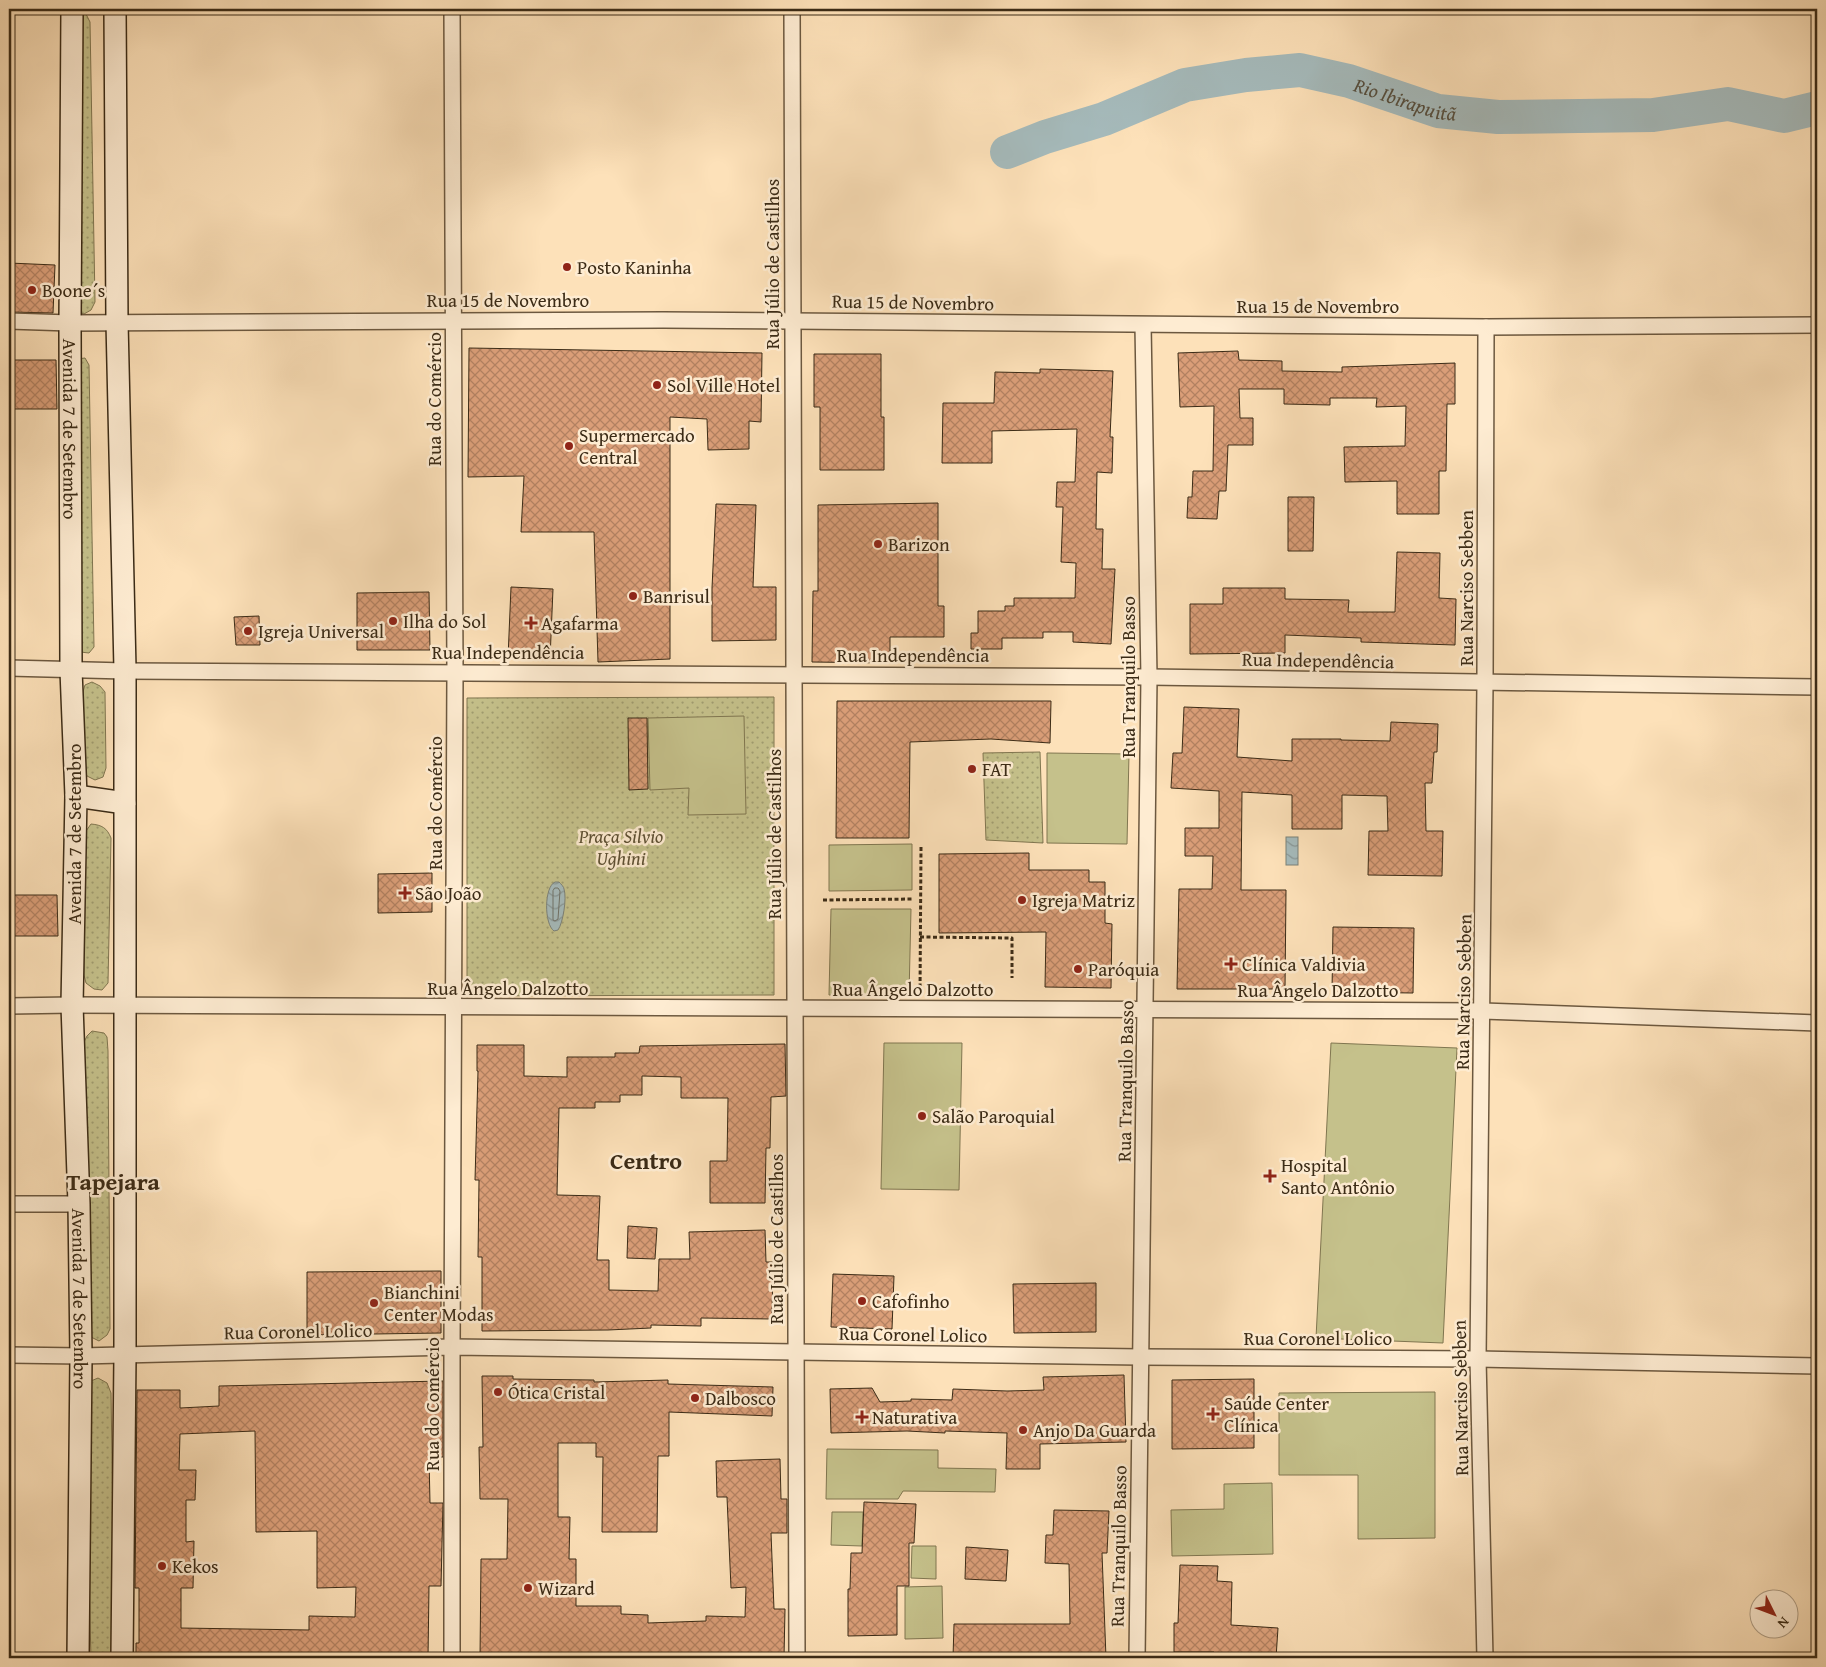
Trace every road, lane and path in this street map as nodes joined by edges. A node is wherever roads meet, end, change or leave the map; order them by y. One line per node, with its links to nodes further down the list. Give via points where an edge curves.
1 (72, 9): 9 (main road, Avenida 7 de Setembro)
2 (115, 9): 8 (main road)
3 (452, 9): 6 (street, Rua do Comércio)
4 (792, 9): 7 (street, Rua Júlio de Castilhos)
5 (9, 320): 9 (street, Rua 15 de Novembro)
6 (453, 320): 7 (street, Rua 15 de Novembro); 8 (street, Rua 15 de Novembro); 16 (street, Rua do Comércio)
7 (792, 321): 10 (street, Rua 15 de Novembro); 17 (street, Rua Júlio de Castilhos)
8 (117, 322): 9 (street, Rua 15 de Novembro); 15 (main road)
9 (70, 323): 14 (main road, Avenida 7 de Setembro)
10 (1143, 325): 12 (street, Rua 15 de Novembro); 18 (street, Rua Tranquilo Basso)
11 (1817, 326): 12 (street, Rua 15 de Novembro)
12 (1486, 327): 19 (street, Rua Narciso Sebben)
13 (9, 668): 14 (street, Rua Independência)
14 (71, 670): 15 (street, Rua Independência); 21 (main road, Avenida 7 de Setembro)
15 (125, 671): 16 (street, Rua Independência); 22 (main road)
16 (455, 672): 17 (street, Rua Independência); 31 (street, Rua do Comércio)
17 (793, 674): 18 (street, Rua Independência); 32 (street, Rua Júlio de Castilhos)
18 (1149, 677): 19 (street, Rua Independência); 34 (street, Rua Tranquilo Basso)
19 (1485, 683): 20 (street, Rua Independência); 35 (street, Rua Narciso Sebben)
20 (1817, 687)
21 (76, 796): 22 (main road); 28 (main road, Avenida 7 de Setembro)
22 (125, 803): 30 (main road)
23 (922, 847): 26 (path)
24 (913, 899): 25 (path)
25 (823, 900)
26 (920, 938): 27 (path, via 1012,938); 33 (path)
27 (1012, 978)
28 (72, 1005): 29 (street, Rua Ângelo Dalzotto); 30 (street, Rua Ângelo Dalzotto); 38 (main road, Avenida 7 de Setembro)
29 (9, 1006)
30 (125, 1006): 31 (street, Rua Ângelo Dalzotto); 42 (main road)
31 (454, 1007): 32 (street, Rua Ângelo Dalzotto); 39 (street, Rua do Comércio)
32 (794, 1009): 33 (street, Rua Ângelo Dalzotto); 40 (street, Rua Júlio de Castilhos)
33 (920, 1009): 34 (street, Rua Ângelo Dalzotto)
34 (1146, 1009): 35 (street, Rua Ângelo Dalzotto); 44 (street, Rua Tranquilo Basso)
35 (1483, 1011): 36 (street, Rua Ângelo Dalzotto); 45 (street, Rua Narciso Sebben)
36 (1817, 1023)
37 (9, 1204): 38 (street)
38 (79, 1204): 43 (main road, Avenida 7 de Setembro)
39 (452, 1347): 40 (street, Rua Coronel Lolico); 42 (street, Rua Coronel Lolico); 49 (street, Rua do Comércio)
40 (796, 1352): 44 (street, Rua Coronel Lolico); 50 (street, Rua Júlio de Castilhos)
41 (9, 1355): 43 (street, Rua Coronel Lolico)
42 (125, 1355): 43 (street, Rua Coronel Lolico); 48 (main road)
43 (81, 1356): 47 (main road, Avenida 7 de Setembro)
44 (1140, 1357): 45 (street, Rua Coronel Lolico); 51 (street, Rua Tranquilo Basso)
45 (1478, 1359): 46 (street, Rua Coronel Lolico); 52 (street, Rua Narciso Sebben)
46 (1817, 1366)
47 (78, 1658)
48 (122, 1658)
49 (452, 1658)
50 (797, 1658)
51 (1137, 1658)
52 (1485, 1658)

